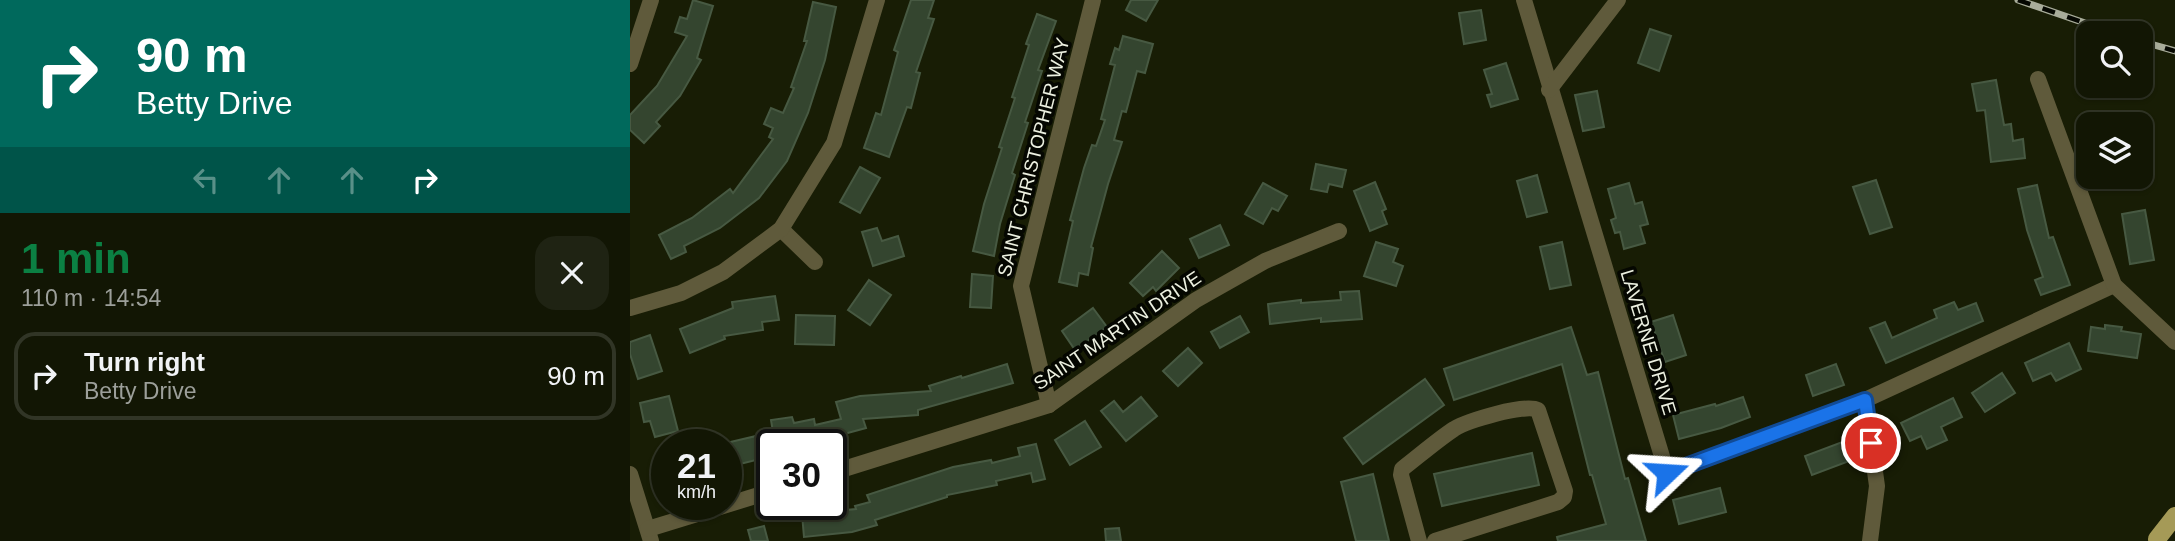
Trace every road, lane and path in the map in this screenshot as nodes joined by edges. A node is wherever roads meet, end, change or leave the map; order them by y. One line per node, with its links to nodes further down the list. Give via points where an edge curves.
1 (652, 0): 6 (street)
2 (877, 0): 9 (street, via 834,143)
3 (1093, 0): 16 (street, SAINT CHRISTOPHER WAY, via 1021,286)
4 (1524, 0): 8 (street, LAVERNE DRIVE)
5 (1618, 0): 8 (street)
6 (630, 64)
7 (2038, 79): 12 (street)
8 (1549, 90): 15 (street, LAVERNE DRIVE, via 1667,473)
9 (782, 229): 11 (street); 13 (street, via 723,272 681,293)
10 (1339, 231): 16 (street, SAINT MARTIN DRIVE, via 1265,261 1196,300)
11 (814, 262)
12 (2115, 285): 14 (street); 15 (street, LAVERNE DRIVE)
13 (630, 308)
14 (2175, 342)
15 (1865, 400): 26 (street, via 1877,486)
16 (1049, 405): 17 (street, SAINT MARTIN DRIVE)
17 (847, 468)
18 (630, 474): 22 (street)
19 (756, 497): 22 (street)
20 (2175, 516): 23 (main road)
21 (2175, 530): 23 (main road)
22 (650, 535)
23 (2156, 540)
24 (1419, 541): 25 (street, via 1402,469 1456,428 1506,412 1538,410 1564,496 1558,502)
25 (1435, 541)
26 (1870, 541)

